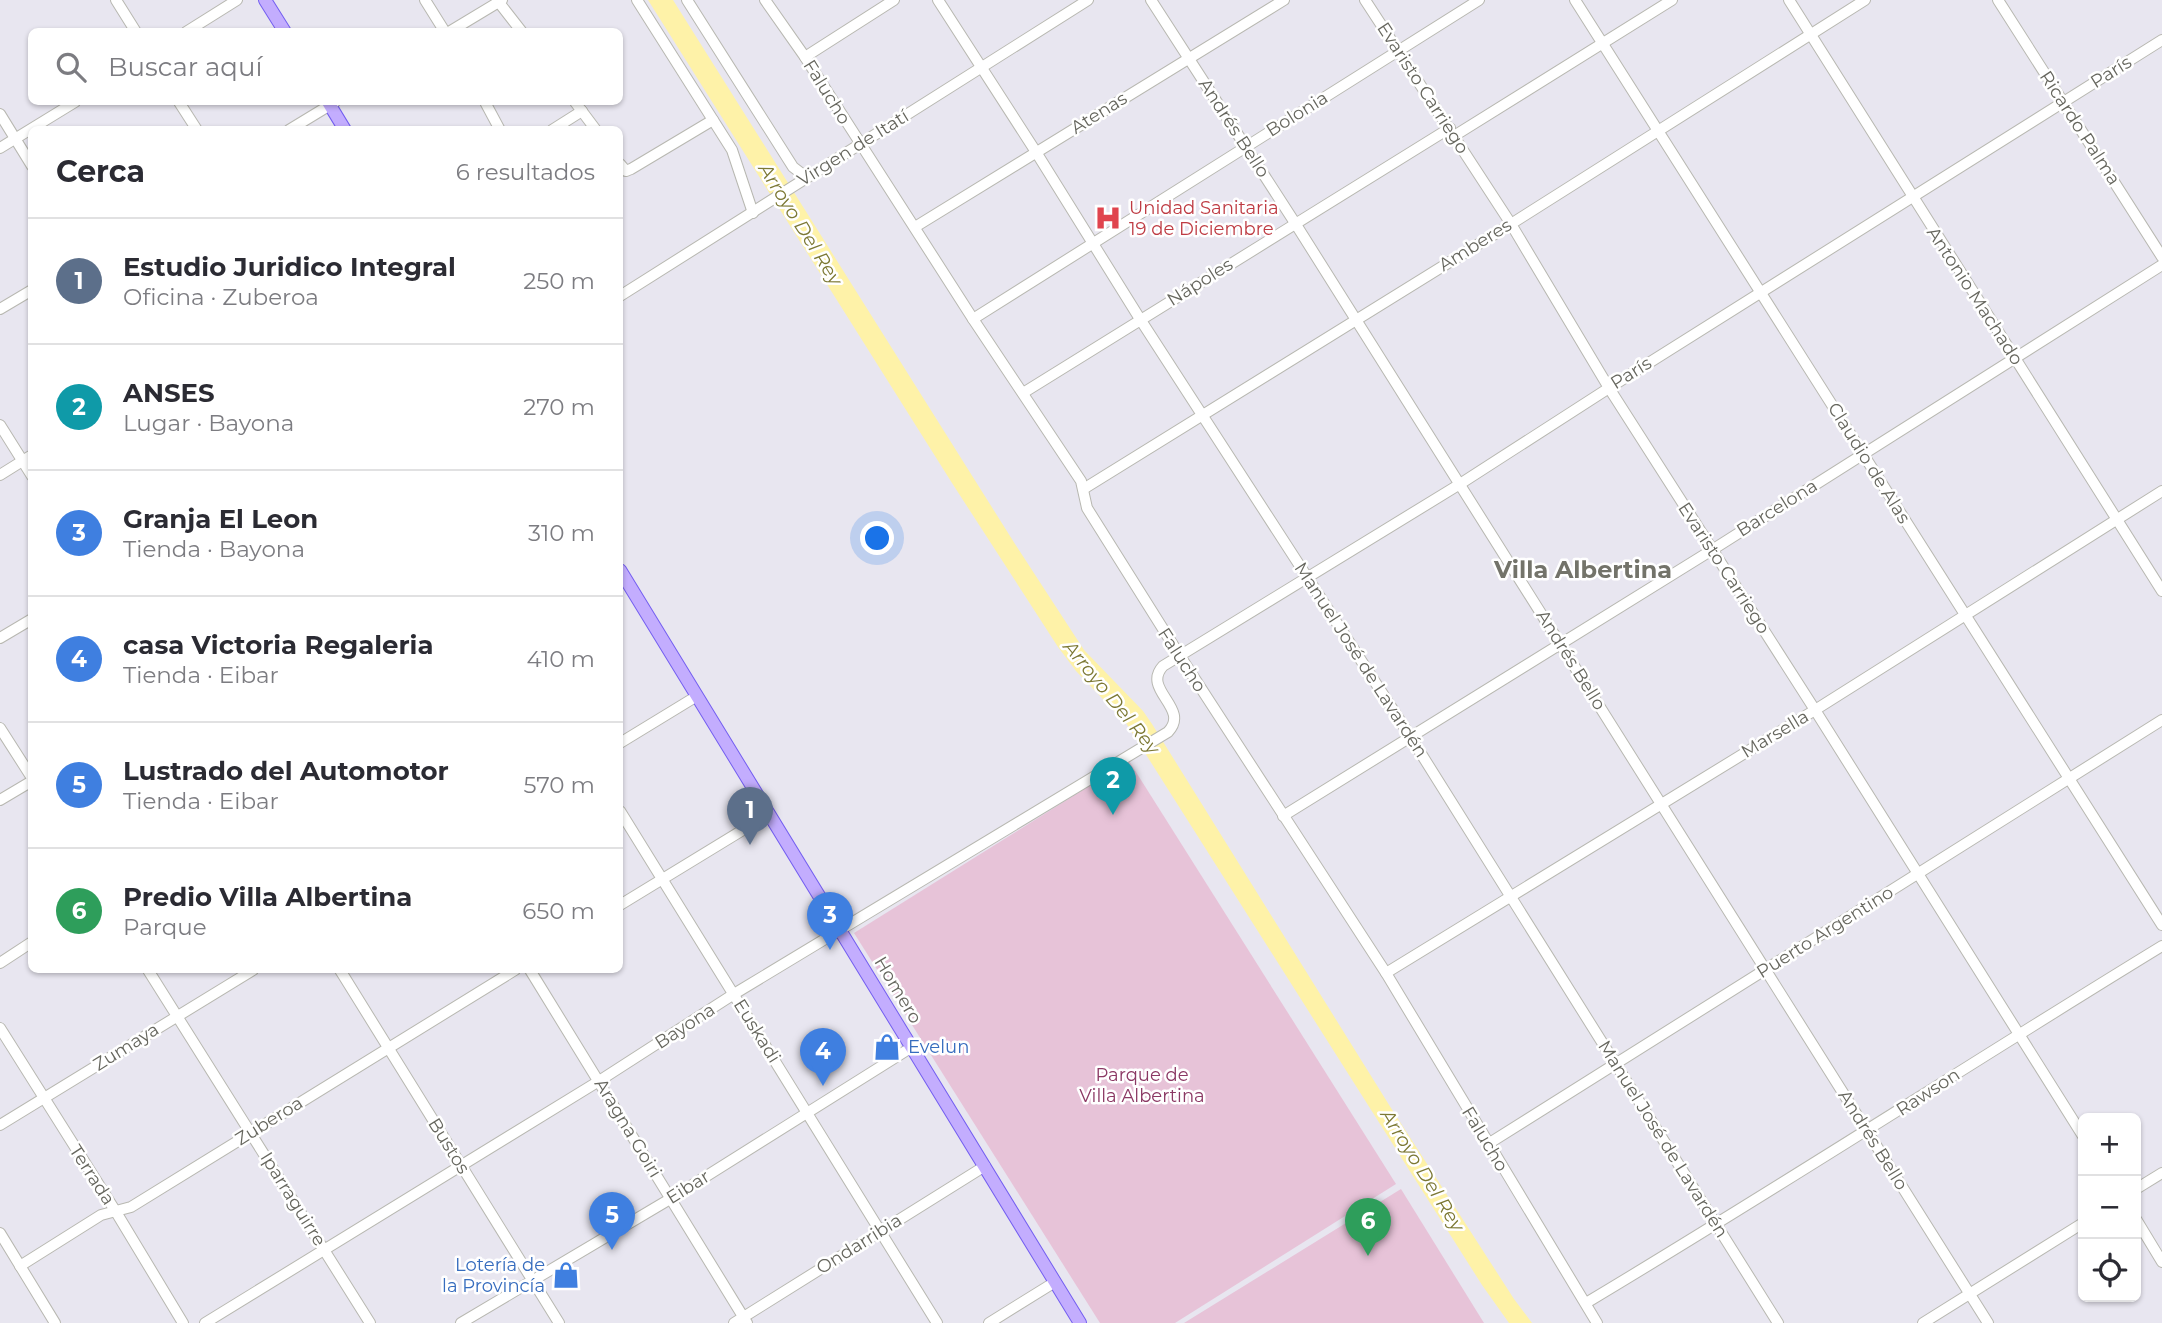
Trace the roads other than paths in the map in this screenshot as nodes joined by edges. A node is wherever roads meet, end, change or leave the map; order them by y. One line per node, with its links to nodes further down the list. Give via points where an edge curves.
1 (116, 0): 21 (street)
2 (237, 0): 22 (street)
3 (265, 0): 23 (main road)
4 (425, 0): 24 (street)
5 (637, 0): 42 (street)
6 (688, 0): 60 (street)
7 (765, 0): 31 (street, Falucho)
8 (894, 0): 31 (street)
9 (937, 0): 33 (street, Manuel José de Lavardén)
10 (1088, 0): 33 (street, Virgen de Itatí)
11 (1151, 0): 32 (street, Andrés Bello)
12 (1284, 0): 32 (street, Atenas)
13 (1365, 0): 30 (street, Evaristo Carriego)
14 (1479, 0): 30 (street, Bolonia)
15 (1575, 0): 29 (street, Claudio de Alas)
16 (1672, 0): 29 (street, Nápoles)
17 (1789, 0): 27 (street, Antonio Machado)
18 (1865, 0): 27 (street, Amberes)
19 (1998, 0): 34 (street, Ricardo Palma)
20 (499, 1): 25 (street); 26 (street)
21 (134, 28)
22 (193, 28)
23 (282, 28)
24 (444, 28)
25 (454, 28)
26 (519, 28)
27 (1811, 34): 51 (street, Amberes); 61 (street, Antonio Machado)
28 (2162, 40): 34 (street, París)
29 (1603, 42): 51 (street, Claudio de Alas); 52 (street, Nápoles)
30 (1398, 50): 52 (street, Evaristo Carriego); 55 (street, Bolonia)
31 (805, 57): 54 (street, Falucho)
32 (1188, 58): 55 (street, Andrés Bello); 57 (street, Atenas)
33 (981, 68): 54 (street, Virgen de Itatí); 57 (street, Manuel José de Lavardén)
34 (2063, 102): 61 (street, París); 67 (street, Ricardo Palma)
35 (70, 105): 43 (street)
36 (181, 105): 44 (street)
37 (326, 105): 45 (street)
38 (332, 105): 46 (main road)
39 (487, 105): 47 (street)
40 (579, 106): 48 (street); 49 (street)
41 (0, 114): 53 (street)
42 (713, 120): 59 (street); 62 (street)
43 (36, 126)
44 (194, 126)
45 (295, 126)
46 (343, 126)
47 (498, 126)
48 (556, 126)
49 (593, 126)
50 (28, 131): 53 (street)
51 (1659, 131): 64 (street, Amberes); 70 (street, Claudio de Alas)
52 (1452, 132): 63 (street, Nápoles); 64 (street, Evaristo Carriego)
53 (15, 139): 56 (street); 58 (street)
54 (859, 143): 60 (street, Virgen de Itatí); 65 (street, Falucho)
55 (1245, 146): 63 (street, Andrés Bello); 66 (street, Bolonia)
56 (0, 148)
57 (1036, 152): 65 (street, Atenas); 66 (street, Manuel José de Lavardén)
58 (28, 160)
59 (623, 167)
60 (802, 179): 62 (street, Virgen de Itatí)
61 (1912, 197): 70 (street, París); 76 (street, Antonio Machado)
62 (758, 210): 71 (street, Virgen de Itatí)
63 (1295, 223): 74 (street, Nápoles); 75 (street, Andrés Bello)
64 (1510, 224): 75 (street, Amberes); 77 (street, Evaristo Carriego)
65 (915, 227): 73 (street, Falucho)
66 (1093, 243): 73 (street, Bolonia); 74 (street, Manuel José de Lavardén)
67 (2162, 257)
68 (2162, 264): 76 (street, Barcelona)
69 (28, 292): 72 (street)
70 (1761, 292): 77 (street, París); 81 (street, Claudio de Alas)
71 (623, 294)
72 (0, 309)
73 (973, 319): 78 (street, Falucho)
74 (1140, 319): 78 (street, Nápoles); 79 (street, Manuel José de Lavardén)
75 (1355, 319): 79 (street, Amberes); 84 (street, Andrés Bello)
76 (2014, 356): 81 (street, Barcelona); 87 (street, Antonio Machado)
77 (1608, 388): 84 (street, París); 88 (street, Evaristo Carriego)
78 (1023, 393): 85 (street, Falucho)
79 (1202, 415): 85 (street, Amberes); 90 (street, Manuel José de Lavardén)
80 (0, 425): 82 (street)
81 (1864, 453): 88 (street, Barcelona); 92 (street, Claudio de Alas)
82 (27, 458): 83 (street)
83 (0, 475)
84 (1460, 484): 90 (street, París); 95 (street, Andrés Bello)
85 (1084, 488): 96 (street, Falucho, via 1087,508)
86 (2162, 491): 87 (street, Marsella)
87 (2117, 518): 91 (street, Antonio Machado); 92 (street, Marsella)
88 (1712, 550): 95 (street, Barcelona); 98 (street, Evaristo Carriego)
89 (623, 577): 97 (main road, Homero)
90 (1308, 578): 96 (street, París); 102 (street, Manuel José de Lavardén)
91 (2162, 591)
92 (1964, 615): 98 (street, Marsella); 105 (street, Claudio de Alas)
93 (28, 620): 94 (street)
94 (0, 638)
95 (1560, 643): 102 (street, Barcelona); 108 (street, Andrés Bello)
96 (1180, 656): 101 (street, París, via 1163,666 1157,678 1175,720); 111 (street, Falucho)
97 (697, 696): 103 (street); 109 (main road, Homero)
98 (1815, 710): 108 (street, Marsella); 112 (street, Evaristo Carriego)
99 (2162, 720): 105 (street, Puerto Argentino)
100 (0, 728): 104 (street)
101 (1168, 732): 117 (street, Bayona)
102 (1410, 736): 111 (street, Barcelona); 114 (street, Manuel José de Lavardén)
103 (623, 741)
104 (28, 774)
105 (2070, 778): 112 (street, Puerto Argentino); 116 (street, Claudio de Alas)
106 (28, 782): 107 (street)
107 (0, 800)
108 (1662, 803): 114 (street, Marsella); 121 (street, Andrés Bello)
109 (769, 814): 113 (street); 117 (main road, Homero)
110 (623, 816): 113 (street, Euskadi)
111 (1283, 816): 127 (street, Falucho)
112 (1917, 873): 121 (street, Puerto Argentino); 131 (street, Evaristo Carriego)
113 (662, 879): 115 (street); 128 (street, Euskadi)
114 (1511, 897): 127 (street, Marsella); 134 (street, Manuel José de Lavardén)
115 (623, 903)
116 (2162, 925)
117 (842, 931): 128 (street, Bayona); 133 (main road, Homero)
118 (28, 945): 120 (street)
119 (2162, 946): 131 (street, Rawson)
120 (0, 963)
121 (1765, 970): 134 (street, Puerto Argentino); 140 (street, Andrés Bello)
122 (150, 973): 129 (street, Iparraguirre)
123 (248, 973): 129 (street, Zumaya)
124 (342, 973): 132 (street, Bustos)
125 (510, 973): 132 (street, Zuberoa)
126 (532, 973): 135 (street, Aragna Goiri)
127 (1386, 973): 142 (street, Falucho)
128 (734, 995): 135 (street, Bayona); 137 (street, Euskadi)
129 (177, 1014): 136 (street, Zumaya); 141 (street, Iparraguirre)
130 (0, 1028): 136 (street, Terrada)
131 (2019, 1033): 139 (street, Evaristo Carriego); 140 (street, Rawson)
132 (387, 1047): 141 (street, Zuberoa); 143 (street, Bustos)
133 (912, 1047): 137 (street, Eibar); 144 (main road, Homero)
134 (1616, 1064): 142 (street, Puerto Argentino); 149 (street, Manuel José de Lavardén)
135 (600, 1081): 143 (street, Bayona); 147 (street, Aragna Goiri)
136 (44, 1099): 138 (street, Zumaya); 148 (street, Terrada)
137 (807, 1113): 147 (street, Eibar); 152 (street, Euskadi)
138 (0, 1125)
139 (2078, 1128)
140 (1867, 1132): 149 (street, Rawson); 159 (street, Andrés Bello)
141 (251, 1133): 148 (street, Zuberoa); 154 (street, Iparraguirre)
142 (1488, 1144): 160 (street, Falucho)
143 (461, 1165): 154 (street, Bayona); 157 (street, Bustos)
144 (985, 1166): 152 (street, Ondarribia); 158 (main road, Homero)
145 (2162, 1173): 146 (street)
146 (2141, 1186)
147 (670, 1199): 157 (street, Eibar); 161 (street, Aragna Goiri)
148 (116, 1212): 156 (street, Zuberoa, via 102,1215); 163 (street, Terrada)
149 (1716, 1226): 160 (street, Rawson); 172 (street, Manuel José de Lavardén)
150 (2078, 1226): 159 (street)
151 (2141, 1227): 155 (street)
152 (881, 1230): 161 (street, Ondarribia); 168 (street, Euskadi)
153 (0, 1233): 156 (street)
154 (324, 1249): 164 (street, Bayona); 165 (street, Iparraguirre)
155 (2162, 1262)
156 (20, 1266): 162 (street)
157 (532, 1279): 166 (street, Eibar); 167 (street, Bustos)
158 (1055, 1282): 169 (street); 170 (main road, Homero)
159 (1969, 1294): 173 (street); 174 (street, Andrés Bello)
160 (1586, 1303): 171 (street, Falucho)
161 (742, 1321)
162 (55, 1323)
163 (183, 1323)
164 (205, 1323)
165 (370, 1323)
166 (461, 1323)
167 (559, 1323)
168 (937, 1323)
169 (989, 1323)
170 (1080, 1323)
171 (1597, 1323)
172 (1778, 1323)
173 (1923, 1323)
174 (1987, 1323)

